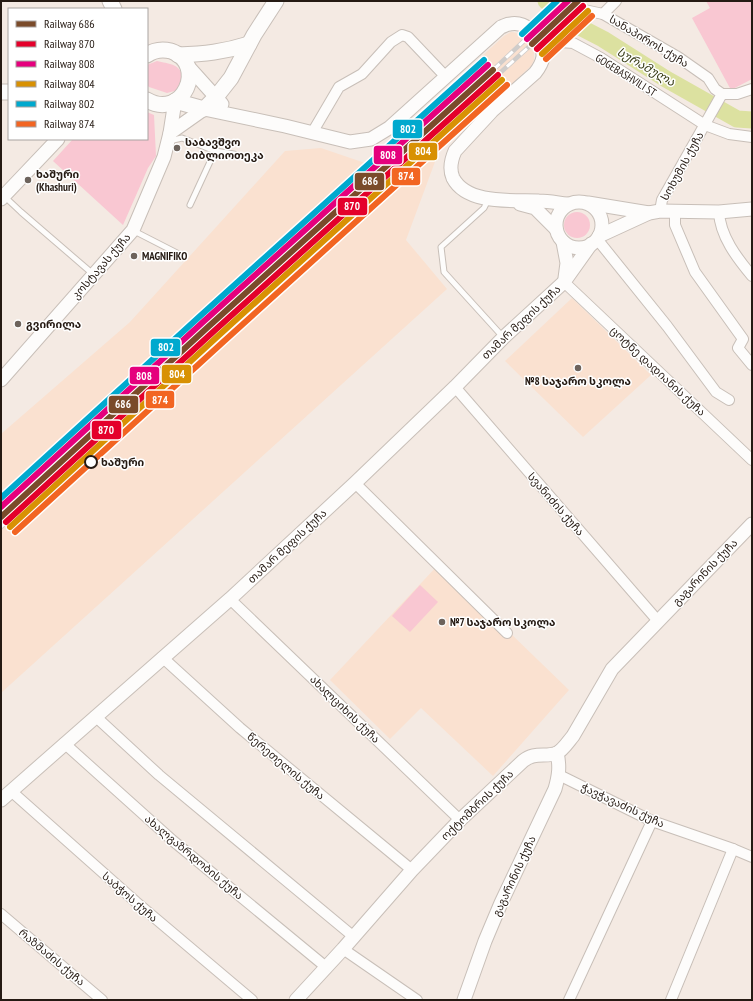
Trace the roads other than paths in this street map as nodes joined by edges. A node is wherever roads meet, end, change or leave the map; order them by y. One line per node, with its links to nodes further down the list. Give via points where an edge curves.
1 (276, 1): 5 (main road)
2 (568, 1): 4 (street, სანაპიროს ქუჩა, via 575,8)
3 (616, 1): 4 (street)
4 (603, 14): 11 (street, სანაპიროს ქუჩა, via 678,57 708,78)
5 (249, 44): 8 (main road); 12 (main road, via 231,78)
6 (542, 47): 9 (street, via 531,30 522,25 511,24 501,27); 17 (street, GOGEBASHVILI ST, via 561,42 572,43 601,58); 25 (street, via 543,57 535,73 492,111 455,151 451,159 452,176 458,185 464,191)
7 (151, 50): 8 (main road, via 166,50)
8 (183, 60): 12 (street); 14 (main road, via 190,75 184,94)
9 (446, 77): 18 (street, via 389,128 371,139 350,142); 18 (street, via 408,37 402,35 391,42 362,74 339,87)
10 (752, 89): 11 (street)
11 (720, 96): 17 (street, სოხუმის ქუჩა)
12 (216, 97): 15 (main road); 16 (street)
13 (148, 100): 14 (main road, via 164,105)
14 (175, 102): 15 (main road); 19 (street, კოსტავას ქუჩა)
15 (204, 109): 16 (street); 19 (street)
16 (230, 115): 18 (street)
17 (706, 124): 20 (street, GOGEBASHVILI ST, via 729,134); 32 (street, სოხუმის ქუჩა)
18 (312, 133)
19 (169, 137): 22 (lane, via 182,138); 35 (street, კოსტავას ქუჩა, via 164,157)
20 (752, 137)
21 (57, 140): 24 (street)
22 (215, 151): 23 (lane); 29 (lane)
23 (234, 154)
24 (2, 197): 39 (lane)
25 (488, 199): 26 (street); 42 (lane, via 484,208 441,247 444,272)
26 (509, 201): 28 (street); 34 (street, via 535,208)
27 (588, 203): 28 (street, via 581,201); 32 (street); 36 (street, via 599,213 602,221 602,228)
28 (567, 204): 34 (street, via 557,215)
29 (190, 205)
30 (752, 208): 33 (street)
31 (676, 211): 32 (street); 33 (street); 43 (street, via 675,225 695,272 743,339 738,348)
32 (654, 212): 36 (street)
33 (719, 212): 40 (street, via 719,223 736,258)
34 (556, 229): 37 (street)
35 (133, 230): 38 (lane); 39 (street, კოსტავას ქუჩა)
36 (596, 240): 37 (street, via 584,247 576,248); 41 (street, თამარ მეფის ქუჩა); 46 (street, via 667,326 716,392)
37 (563, 242): 41 (street, თამარ მეფის ქუჩა, via 567,263)
38 (179, 254)
39 (93, 274): 44 (street, კოსტავას ქუჩა)
40 (752, 276)
41 (564, 282): 42 (street, თამარ მეფის ქუჩა); 47 (street, ცოტნე დადიანის ქუჩა)
42 (504, 338): 45 (street, თამარ მეფის ქუჩა)
43 (752, 365)
44 (1, 380)
45 (455, 387): 48 (street, თამარ მეფის ქუჩა); 51 (street, სვანიძის ქუჩა)
46 (729, 400)
47 (752, 460)
48 (355, 483): 50 (street, თამარ მეფის ქუჩა); 52 (street)
49 (752, 524): 51 (street, გაგარინის ქუჩა)
50 (230, 599): 53 (street, თამარ მეფის ქუჩა); 60 (street, ახალციხის ქუჩა)
51 (658, 620): 56 (street, via 612,669 573,736)
52 (507, 633)
53 (162, 657): 54 (street, თამარ მეფის ქუჩა); 64 (street, წერეთელის ქუჩა, via 240,728)
54 (95, 716): 55 (street, თამარ მეფის ქუჩა); 66 (street, via 159,775)
55 (64, 743): 58 (street, თამარ მეფის ქუჩა); 68 (street, ახალგაზრდობის ქუჩა, via 172,840)
56 (557, 753): 57 (street, გაგარინის ქუჩა); 60 (street, ოქტომბრის ქუჩა, via 527,758)
57 (560, 775): 61 (street, ჭავჭავაძის ქუჩა); 73 (street, გაგარინის ქუჩა, via 496,916)
58 (11, 791): 59 (street, თამარ მეფის ქუჩა); 70 (street, საბჭოს ქუჩა)
59 (1, 800)
60 (460, 820): 64 (street, ოქტომბრის ქუჩა)
61 (652, 821): 62 (street, ჭავჭავაძის ქუჩა); 74 (street)
62 (733, 849): 63 (street, ჭავჭავაძის ქუჩა); 75 (street)
63 (752, 857)
64 (412, 870): 66 (street, ოქტომბრის ქუჩა)
65 (1, 914): 69 (street, რაზმაძის ქუჩა)
66 (354, 937): 67 (street, ოქტომბრის ქუჩა)
67 (344, 949): 68 (street, ოქტომბრის ქუჩა); 72 (street)
68 (326, 967): 71 (street, ოქტომბრის ქუჩა)
69 (102, 1000)
70 (252, 1000)
71 (296, 1000)
72 (417, 1000)
73 (464, 1000)
74 (569, 1000)
75 (671, 1000)

